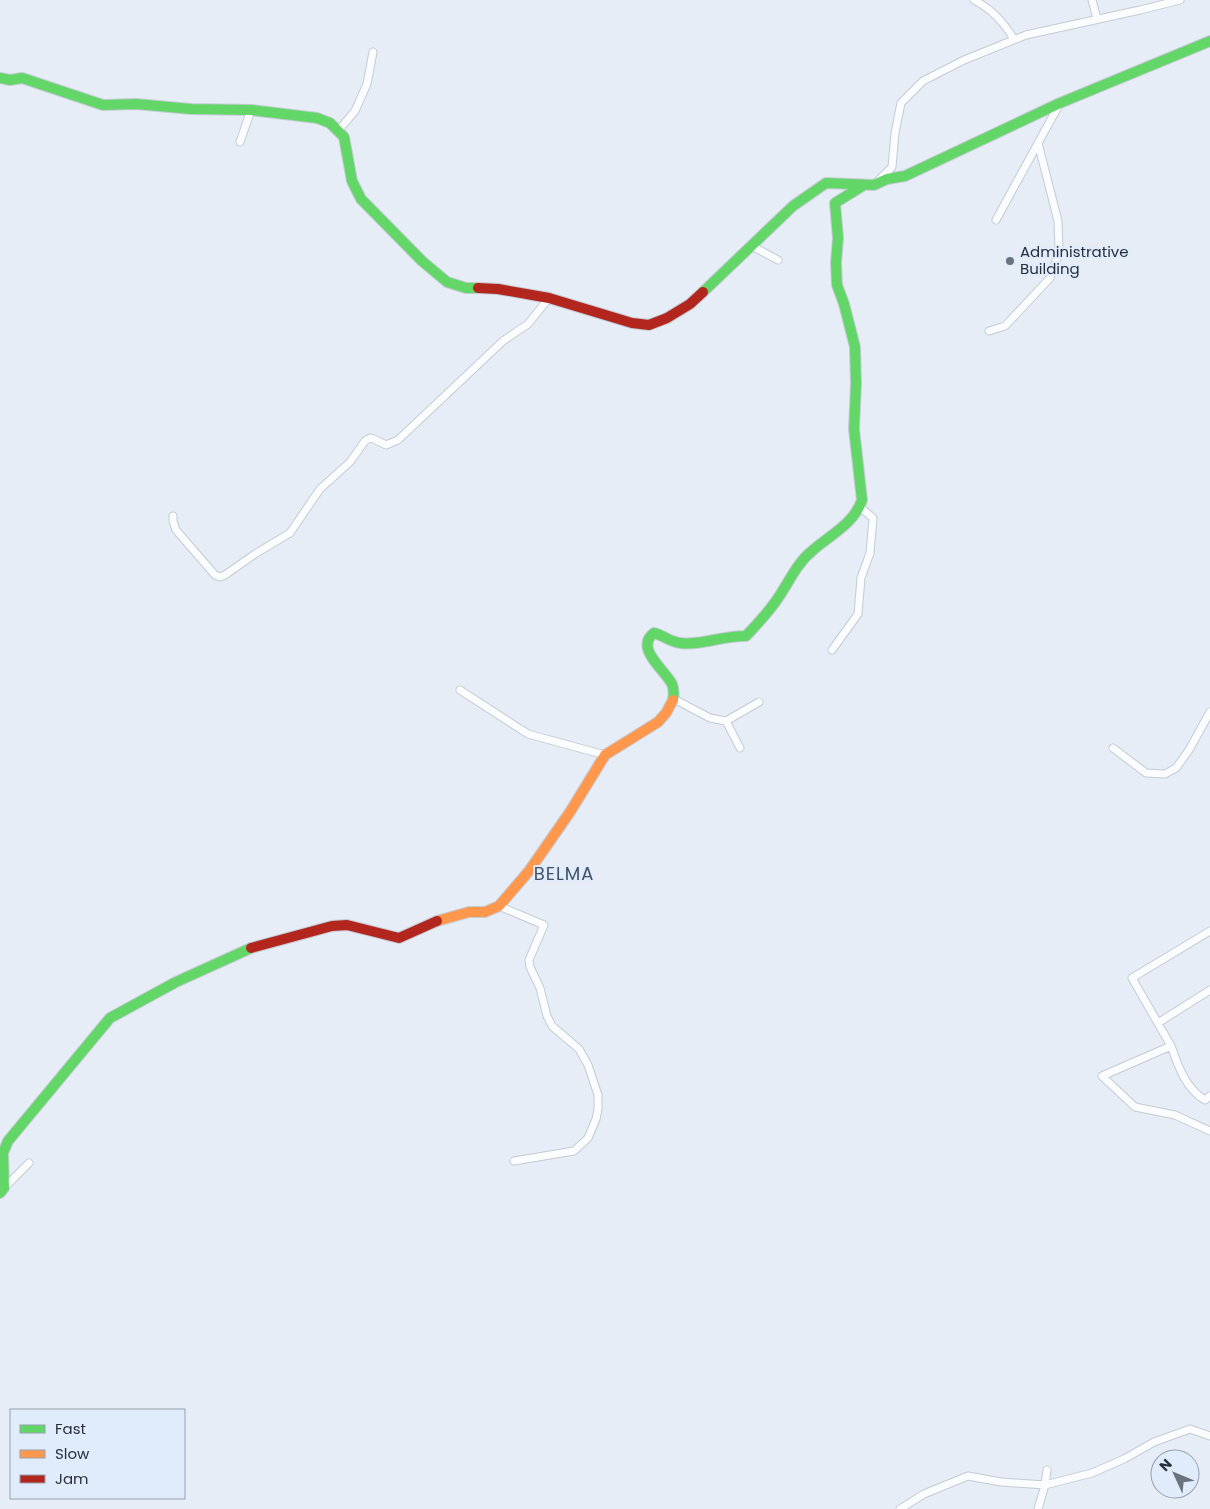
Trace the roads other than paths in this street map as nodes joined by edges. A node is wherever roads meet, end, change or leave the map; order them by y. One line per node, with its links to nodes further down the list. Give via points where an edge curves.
1 (974, 0): 5 (street, via 1003,22)
2 (1092, 0): 4 (street)
3 (1180, 0): 4 (street)
4 (1097, 19): 5 (street)
5 (1014, 40): 14 (street, via 923,81 901,103 892,167)
6 (1210, 41): 9 (street)
7 (373, 52): 11 (street, via 368,84 355,111)
8 (0, 78): 10 (street, via 22,78 103,104)
9 (1060, 103): 13 (street); 14 (street, via 905,176)
10 (251, 110): 11 (street, via 316,118 330,123); 12 (street)
11 (338, 131): 18 (street, via 344,137 352,181 361,200 447,282 466,288 498,289)
12 (240, 142)
13 (1038, 143): 15 (street); 19 (street, via 1058,221 1058,252 1050,278 1005,326)
14 (869, 185): 16 (street, via 826,183 793,206); 20 (street, via 835,203 837,285 855,347 854,430)
15 (996, 220)
16 (750, 245): 17 (street); 18 (street, via 690,304 649,325 632,323)
17 (778, 260)
18 (549, 298): 21 (street, via 528,324 502,341 398,440 386,445 370,438 365,441 350,462 320,489 290,533 224,575 215,575 181,536)
19 (989, 331)
20 (861, 508): 22 (street, via 873,518 870,553 861,578 858,614); 24 (street, via 810,553 746,636 738,634 678,643 660,634 650,636 647,645 650,655 672,684)
21 (173, 516)
22 (832, 650)
23 (460, 690): 30 (street, via 528,734)
24 (674, 699): 27 (street, via 710,718); 30 (street, via 670,709 649,729)
25 (759, 702): 27 (street)
26 (1210, 712): 29 (street, via 1176,768 1165,774 1146,773)
27 (726, 721): 28 (street)
28 (740, 748)
29 (1113, 748)
30 (605, 755): 31 (street, via 529,871)
31 (499, 906): 38 (street, via 544,925 528,960 530,967 552,1026 579,1049 598,1095 598,1109 591,1132 574,1151); 40 (street, via 485,912 469,912 439,920 399,938 347,925 332,926 244,950 110,1018 8,1141 3,1153)
32 (1210, 931): 34 (street, via 1132,978)
33 (1210, 990): 34 (street)
34 (1158, 1023): 35 (street)
35 (1171, 1046): 36 (street, via 1180,1070 1196,1095 1205,1100); 37 (street, via 1102,1076 1135,1107 1175,1115)
36 (1210, 1096)
37 (1210, 1130)
38 (514, 1161)
39 (29, 1163): 40 (street)
40 (2, 1190)
41 (1210, 1436): 43 (street, via 1190,1429 1154,1442 1092,1473)
42 (1047, 1470): 43 (street)
43 (1046, 1485): 44 (street, via 968,1476 924,1494); 45 (street)
44 (900, 1509)
45 (1038, 1509)

